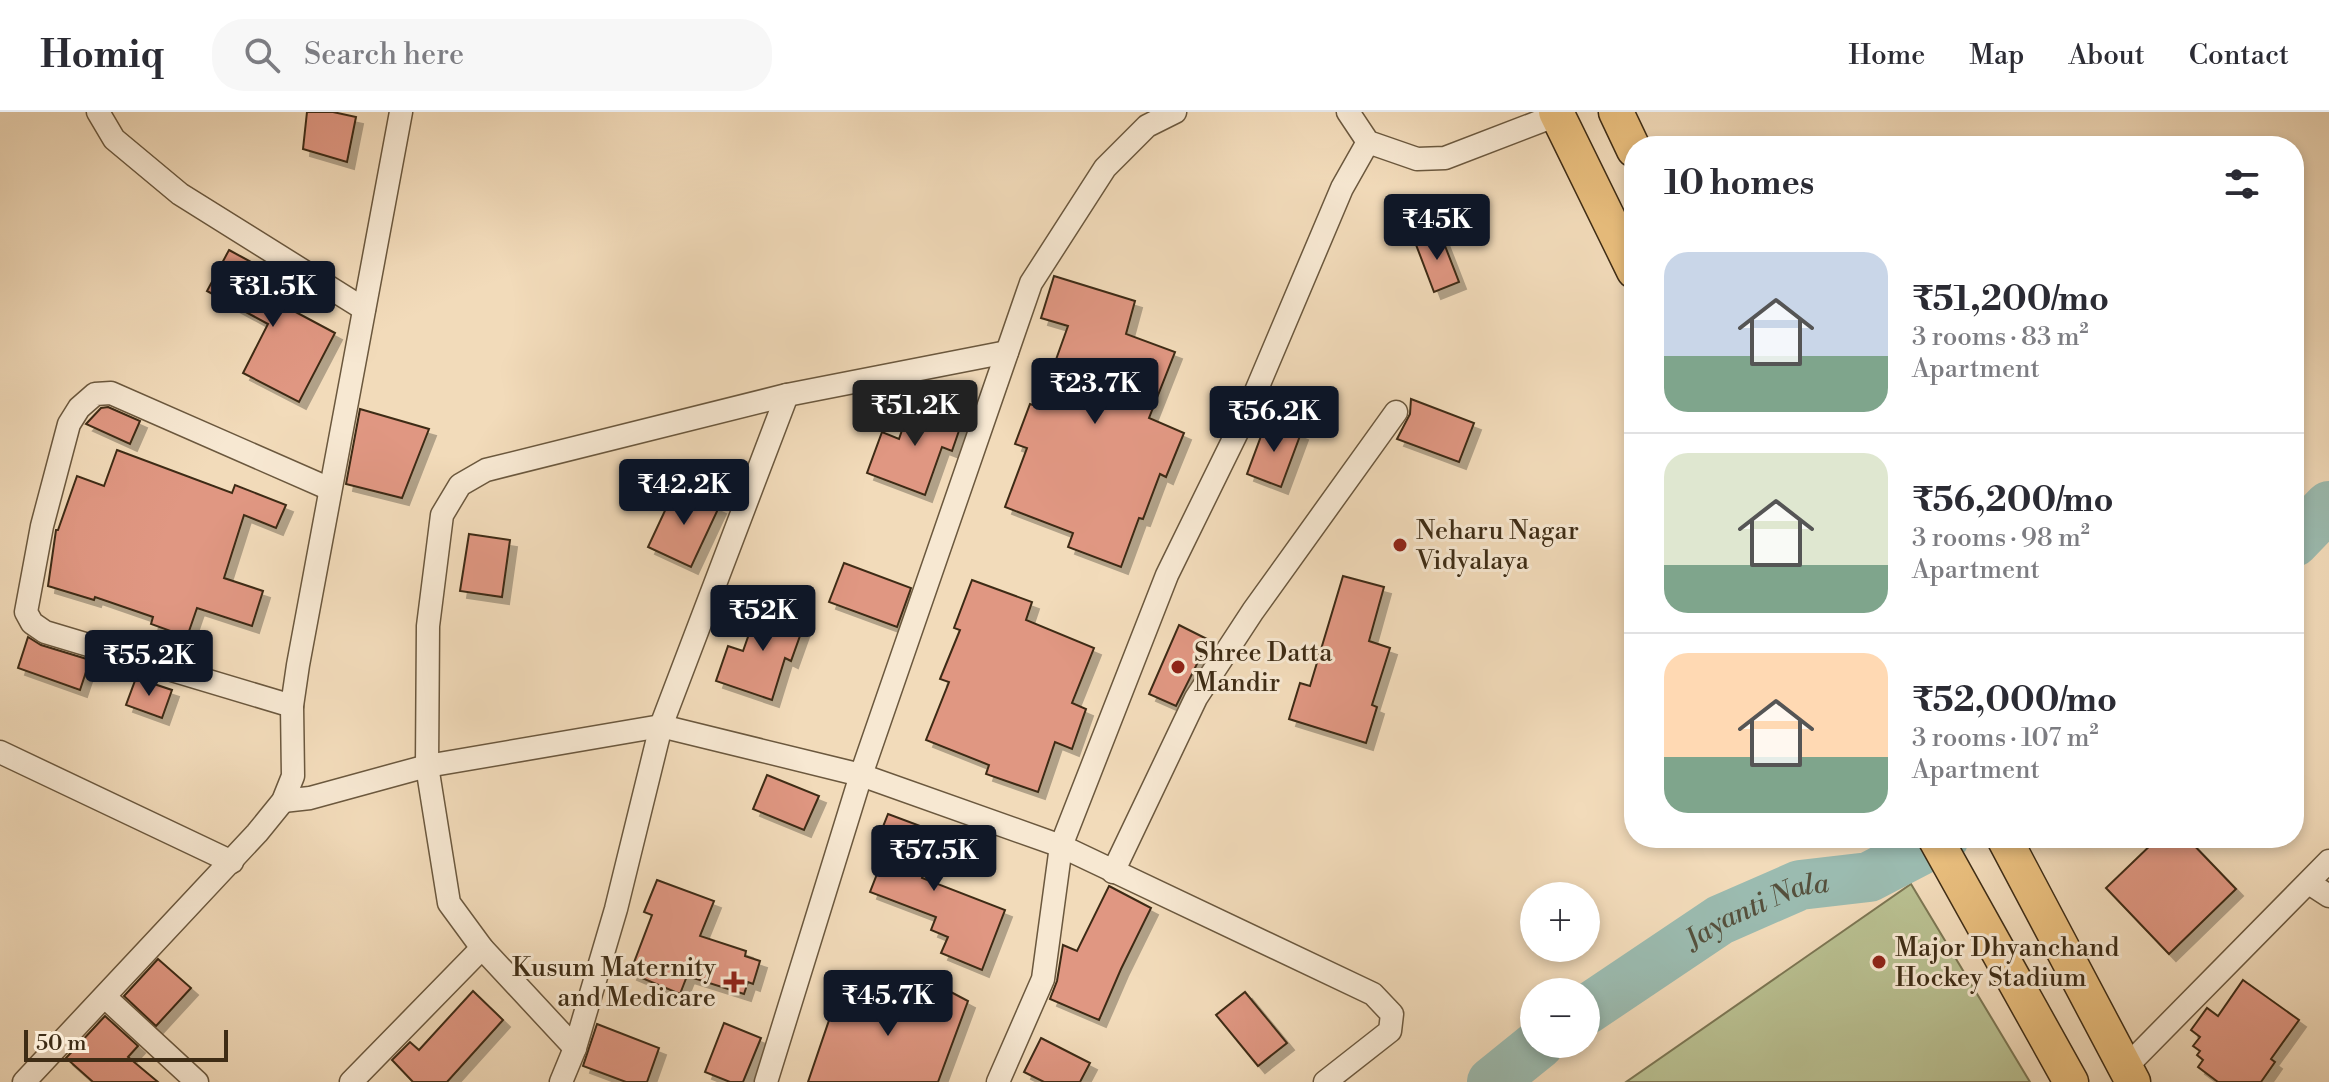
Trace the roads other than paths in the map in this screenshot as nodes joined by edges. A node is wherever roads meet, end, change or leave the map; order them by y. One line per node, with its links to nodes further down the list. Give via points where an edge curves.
1 (98, 112): 10 (street, via 114,139 180,194)
2 (401, 112): 10 (street)
3 (1175, 112): 11 (street, via 1147,126 1105,168 1031,283)
4 (1348, 112): 8 (street)
5 (1616, 112): 7 (main road)
6 (1557, 114): 8 (street, via 1445,158 1417,159); 9 (main road)
7 (1627, 136)
8 (1368, 142): 21 (street, via 1342,188 1248,410 1167,575)
9 (1624, 251)
10 (364, 309): 14 (street)
11 (1007, 352): 12 (street); 19 (street)
12 (787, 395): 16 (street); 18 (street, via 486,470 460,485 442,515 428,626)
13 (1396, 412): 26 (street, via 1196,698)
14 (330, 489): 15 (street); 15 (street, via 111,393 95,394 69,424 26,612 45,632)
15 (292, 706): 20 (street, via 293,776)
16 (661, 726): 18 (street); 19 (street); 31 (street)
17 (0, 752): 25 (street)
18 (427, 766): 20 (street); 29 (street, via 449,903)
19 (861, 775): 21 (street); 37 (street)
20 (283, 801): 25 (street)
21 (1061, 846): 26 (street); 38 (street, via 1043,979)
22 (2009, 848): 32 (main road)
23 (1942, 850): 40 (main road)
24 (2329, 861): 27 (street)
25 (232, 862): 30 (street)
26 (1113, 872): 39 (street, via 1373,994 1392,1014 1390,1031)
27 (2309, 883): 28 (street); 32 (street)
28 (2329, 896)
29 (482, 948): 31 (street); 35 (street)
30 (105, 997): 33 (street); 34 (street)
31 (575, 1048): 36 (street)
32 (2129, 1075)
33 (24, 1082)
34 (197, 1082)
35 (351, 1082)
36 (561, 1082)
37 (766, 1082)
38 (998, 1082)
39 (1325, 1082)
40 (2071, 1082)

